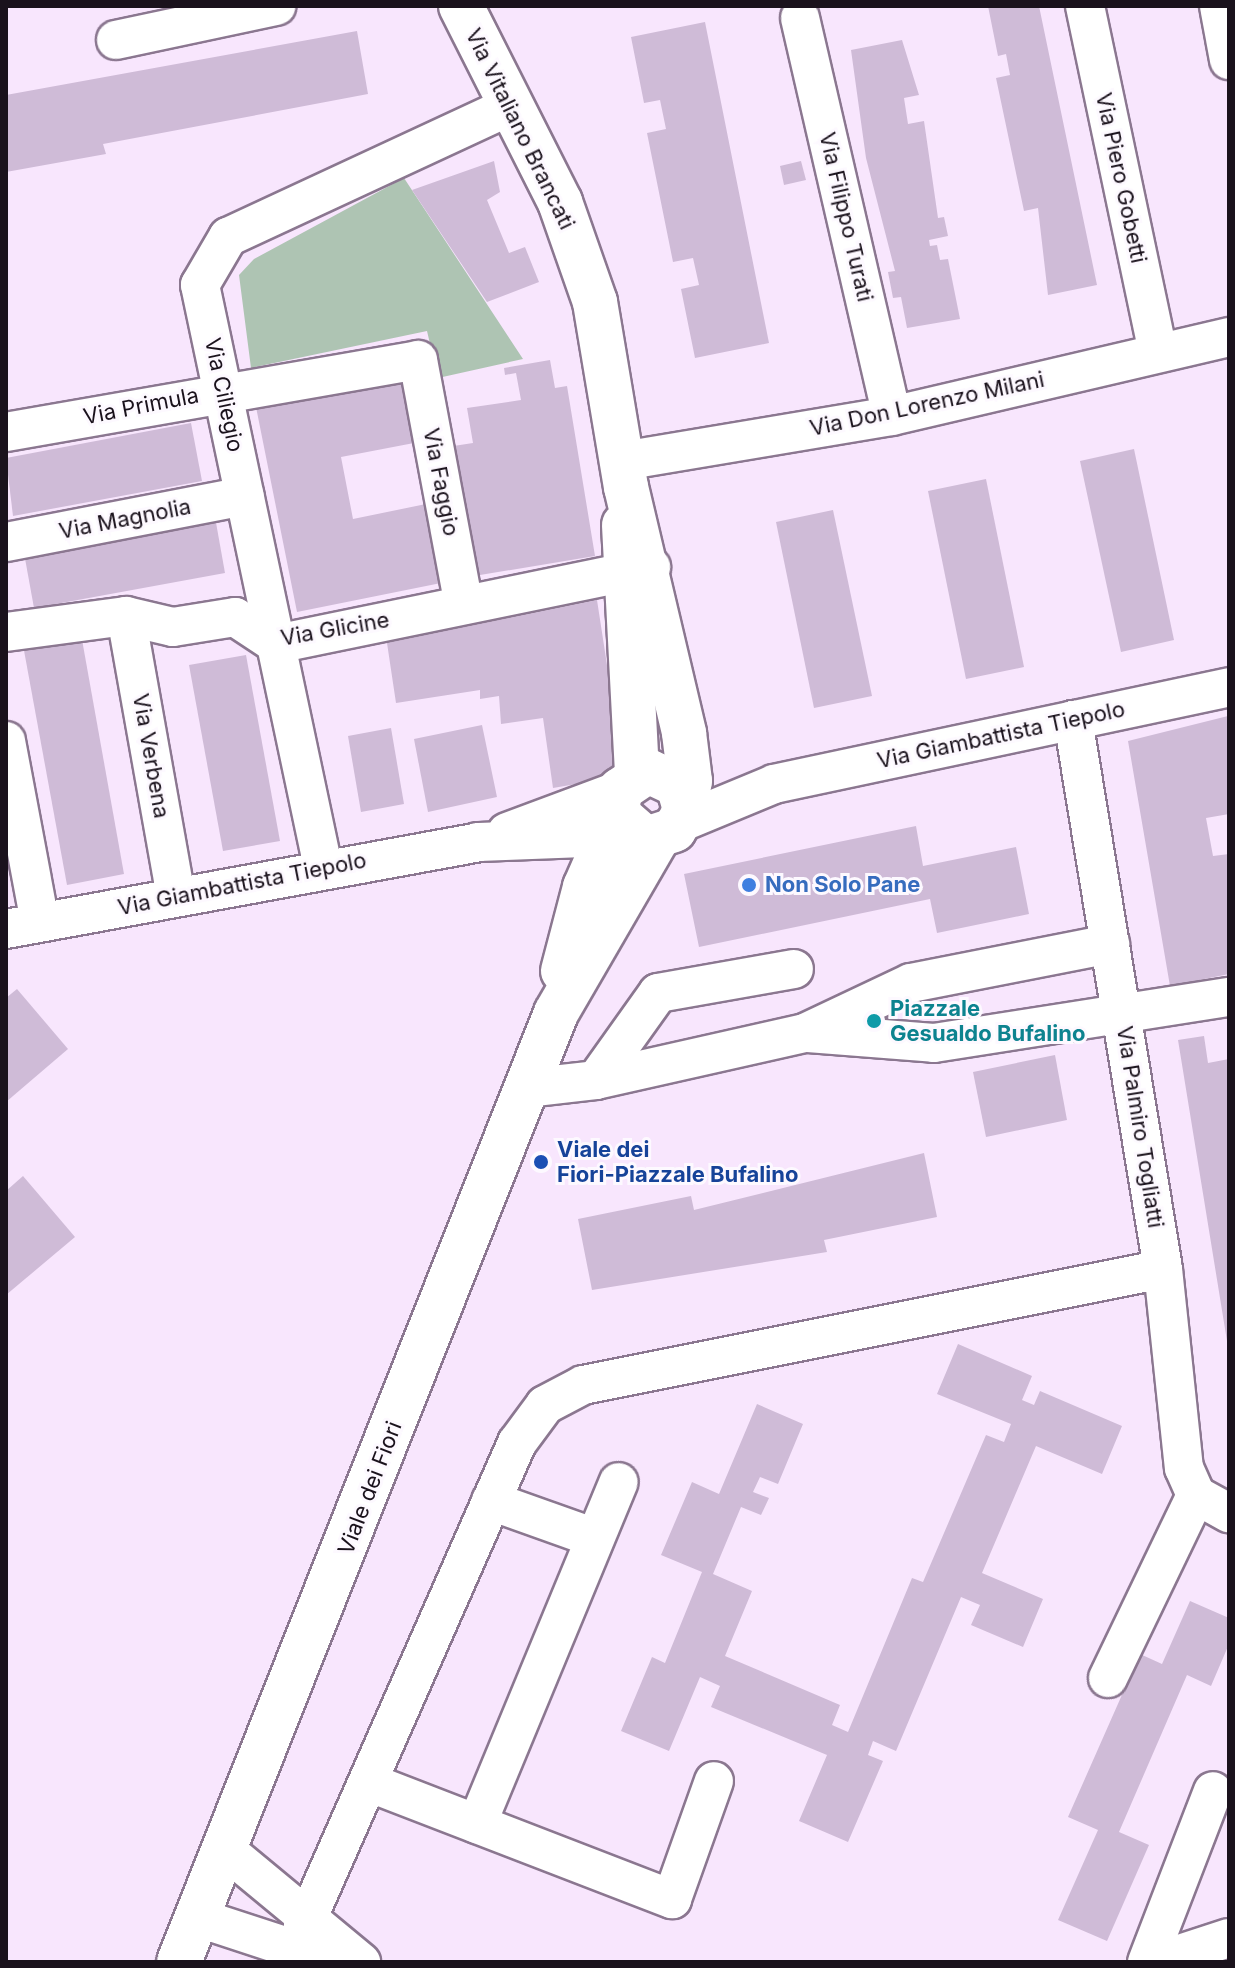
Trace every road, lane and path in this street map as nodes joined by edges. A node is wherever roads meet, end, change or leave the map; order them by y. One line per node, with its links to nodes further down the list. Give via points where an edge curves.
1 (276, 6): 6 (street)
2 (461, 6): 8 (street, Via Vitaliano Brancati)
3 (1085, 6): 10 (street, Via Piero Gobetti)
4 (1219, 6): 7 (street)
5 (800, 18): 13 (street, Via Filippo Turati)
6 (116, 40)
7 (1229, 60)
8 (513, 105): 12 (street, Via Ciliegio, via 228,237 200,285); 15 (street, Via Vitaliano Brancati, via 560,202 595,302)
9 (1229, 337): 10 (street, Via Don Lorenzo Milani)
10 (1158, 351): 13 (street, Via Don Lorenzo Milani)
11 (418, 360): 12 (street, Via Primula); 19 (street, Via Faggio)
12 (222, 390): 14 (street, Via Primula); 16 (street, Via Ciliegio)
13 (892, 416): 15 (street, Via Don Lorenzo Milani)
14 (6, 432)
15 (624, 474): 18 (street, Via Vitaliano Brancati)
16 (245, 496): 17 (street, Via Magnolia); 22 (street, Via Ciliegio)
17 (6, 542)
18 (636, 570): 19 (street, Via Glicine); 26 (street, Via Vitaliano Brancati)
19 (464, 605): 22 (street, Via Glicine)
20 (126, 616): 21 (street, Via Glicine); 22 (street, Via Glicine, via 173,627 235,617); 31 (street, Via Verbena)
21 (6, 632)
22 (276, 644): 29 (street, Via Ciliegio)
23 (1229, 687): 24 (street, Via Giambattista Tiepolo)
24 (1073, 720): 26 (street, Via Giambattista Tiepolo); 33 (street, Via Palmiro Togliatti)
25 (6, 741): 32 (street)
26 (649, 808): 27 (street, Via Giambattista Tiepolo); 28 (street); 30 (street); 36 (street)
27 (555, 841): 28 (street, Via Giambattista Tiepolo); 30 (street, via 578,856)
28 (478, 842): 29 (street, Via Giambattista Tiepolo)
29 (323, 867): 31 (street, Via Giambattista Tiepolo)
30 (585, 887): 36 (street)
31 (176, 896): 32 (street, Via Giambattista Tiepolo)
32 (23, 926)
33 (1110, 944): 37 (street, Via Palmiro Togliatti); 38 (street, via 911,983)
34 (794, 969): 39 (street, via 658,993)
35 (1229, 997): 37 (street)
36 (556, 1013): 40 (street, Viale dei Fiori)
37 (1122, 1013): 38 (street, via 934,1043); 41 (street, Via Palmiro Togliatti)
38 (805, 1033): 39 (street)
39 (596, 1080): 40 (street)
40 (526, 1088): 52 (street, Viale dei Fiori)
41 (1163, 1269): 43 (street, Via Palmiro Togliatti, via 1184,1468); 44 (street, via 583,1385 545,1405 517,1443)
42 (619, 1482): 46 (street)
43 (1196, 1495): 45 (street); 47 (street)
44 (491, 1501): 46 (street); 49 (street)
45 (1229, 1513)
46 (595, 1538): 51 (street)
47 (1108, 1678)
48 (714, 1781): 51 (street, via 672,1899)
49 (368, 1782): 51 (street); 53 (street)
50 (1213, 1791): 60 (street)
51 (477, 1824)
52 (228, 1852): 53 (street); 54 (street, Viale dei Fiori)
53 (309, 1913): 56 (street); 59 (street)
54 (199, 1918): 56 (street); 57 (street, Viale dei Fiori)
55 (1229, 1938): 61 (street)
56 (294, 1949): 58 (street)
57 (179, 1962)
58 (334, 1962)
59 (361, 1962)
60 (1147, 1962)
61 (1155, 1962)

